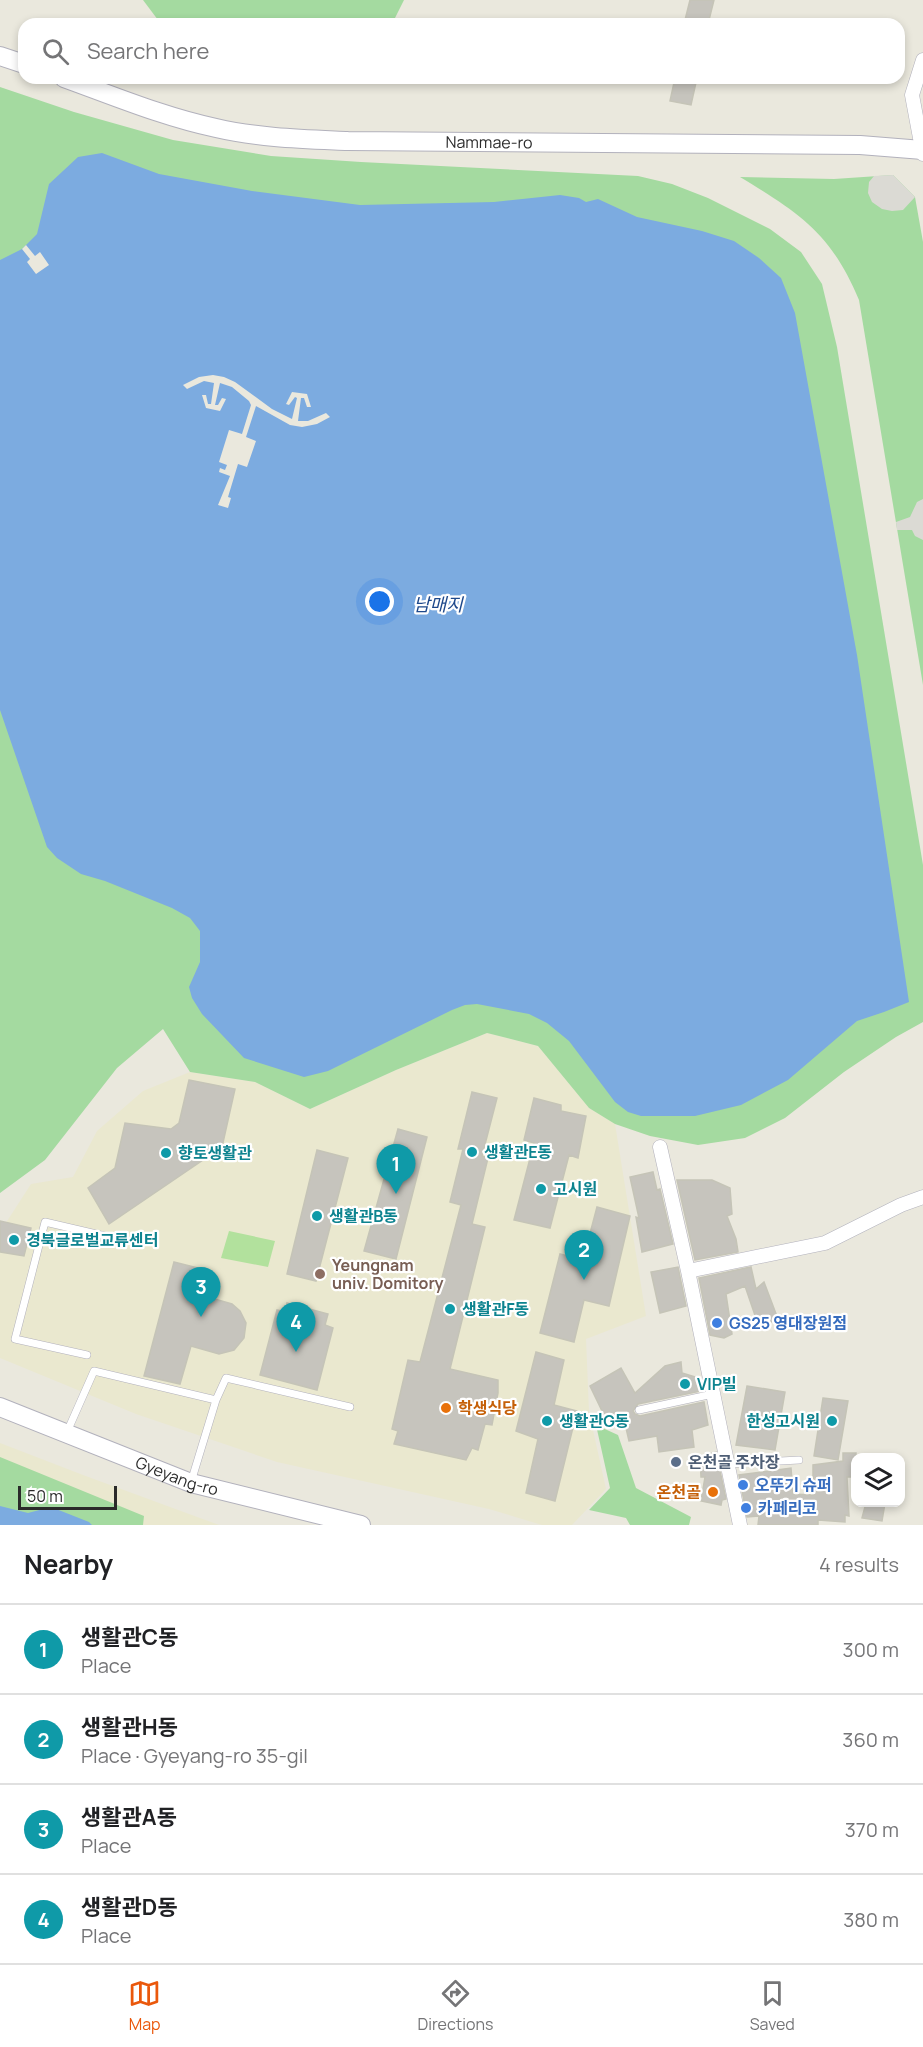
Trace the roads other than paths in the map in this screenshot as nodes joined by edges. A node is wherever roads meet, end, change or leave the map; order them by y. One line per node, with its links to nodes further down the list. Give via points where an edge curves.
1 (0, 56): 3 (street)
2 (923, 60): 5 (street, via 912,95)
3 (18, 62)
4 (81, 84): 5 (street, Nammae-ro, via 218,129 299,139 878,145)
5 (923, 151)
6 (660, 1147): 9 (street)
7 (923, 1197): 9 (street, via 825,1243)
8 (118, 1239): 10 (lane, via 45,1222 15,1339)
9 (688, 1271): 11 (street)
10 (87, 1355)
11 (714, 1394): 15 (lane); 18 (street)
12 (216, 1400): 14 (lane, via 226,1378); 16 (lane, via 94,1371); 19 (lane)
13 (0, 1407): 16 (street, Gyeyang-ro)
14 (350, 1407)
15 (639, 1410)
16 (66, 1434): 19 (street, Gyeyang-ro)
17 (799, 1460): 18 (lane)
18 (728, 1464): 21 (street)
19 (191, 1483): 20 (street, Gyeyang-ro)
20 (361, 1525)
21 (740, 1525)

